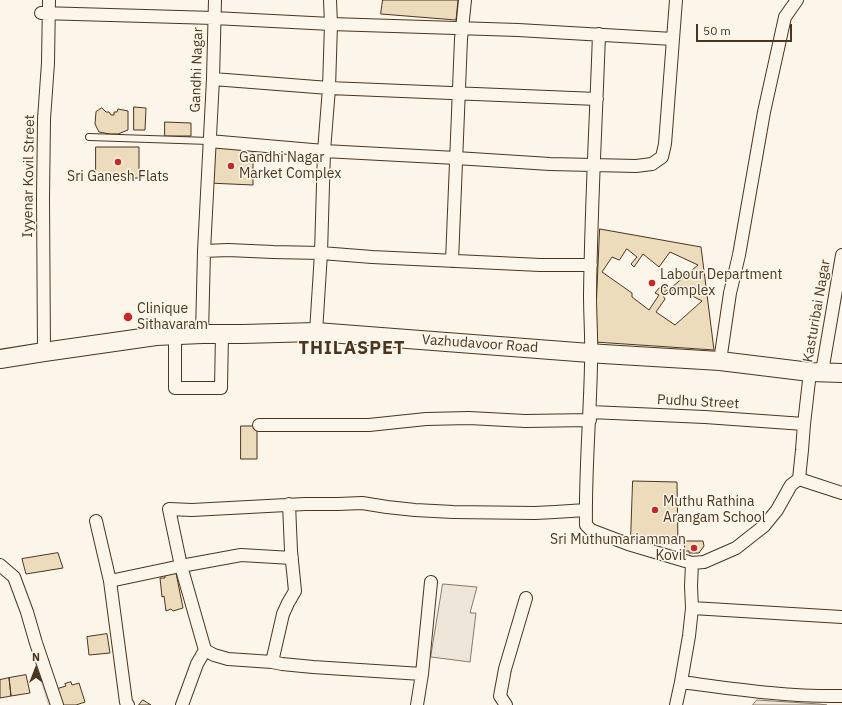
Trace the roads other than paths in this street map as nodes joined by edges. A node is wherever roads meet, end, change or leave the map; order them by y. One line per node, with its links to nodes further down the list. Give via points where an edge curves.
1 (49, 0): 7 (street, Iyyenar Kovil Street)
2 (215, 0): 8 (street)
3 (330, 0): 9 (street)
4 (465, 0): 10 (street)
5 (676, 0): 12 (street)
6 (797, 0): 34 (street, via 785,17 764,112)
7 (45, 13): 8 (street); 31 (street, Iyyenar Kovil Street, via 48,63 44,119)
8 (214, 18): 9 (street, Gandhi Nagar); 13 (street, Gandhi Nagar)
9 (331, 24): 10 (street, Gandhi Nagar); 14 (street)
10 (462, 28): 11 (street, Gandhi Nagar); 15 (street)
11 (599, 34): 12 (street, Gandhi Nagar); 16 (street)
12 (673, 39): 21 (street, via 662,156 652,164)
13 (213, 80): 14 (street); 18 (street, Gandhi Nagar)
14 (329, 88): 15 (street); 19 (street)
15 (458, 94): 16 (street); 20 (street)
16 (597, 99): 21 (street)
17 (89, 137): 18 (lane)
18 (209, 141): 19 (street); 22 (street, Gandhi Nagar)
19 (324, 151): 20 (street); 23 (street)
20 (456, 158): 21 (street); 25 (street)
21 (594, 165): 26 (street)
22 (204, 251): 23 (street); 28 (street, Gandhi Nagar)
23 (321, 252): 25 (street); 27 (street)
24 (842, 255): 35 (street, Kasturibai Nagar)
25 (452, 261): 26 (street)
26 (591, 265): 32 (street)
27 (316, 332): 29 (main road, Vazhudavoor Road); 32 (main road, Vazhudavoor Road)
28 (202, 334): 29 (main road, Vazhudavoor Road); 30 (main road, Vazhudavoor Road)
29 (222, 334): 30 (street, via 221,388 175,388)
30 (175, 335): 31 (main road, Vazhudavoor Road)
31 (44, 352): 33 (main road, Vazhudavoor Road)
32 (592, 353): 34 (main road, Vazhudavoor Road); 37 (street)
33 (0, 359)
34 (720, 361): 35 (main road, Vazhudavoor Road)
35 (816, 372): 36 (main road, Vazhudavoor Road); 38 (street, Kasturibai Nagar)
36 (842, 373)
37 (590, 416): 38 (street, Pudhu Street, via 705,417); 39 (street, Pudhu Street, via 525,420 426,419 368,425); 43 (street)
38 (804, 424): 40 (street, Kasturibai Nagar)
39 (259, 425)
40 (799, 479): 41 (street); 46 (street, via 790,485 777,510 764,526 736,548 704,562)
41 (842, 494)
42 (290, 504): 43 (street, via 362,503 415,510 490,512); 45 (street); 48 (street, via 169,509)
43 (586, 510): 46 (street, via 586,525 591,530)
44 (96, 521): 49 (street)
45 (292, 558): 48 (street, via 241,555); 55 (street, via 295,591 283,614)
46 (692, 563): 52 (street)
47 (0, 565): 59 (street, via 14,577)
48 (181, 566): 49 (street); 54 (street)
49 (110, 581): 60 (street)
50 (431, 582): 56 (street)
51 (526, 598): 63 (street, via 505,669 500,696)
52 (692, 608): 53 (street); 57 (street)
53 (842, 618)
54 (205, 650): 55 (street, via 228,659); 61 (street)
55 (272, 662): 56 (street)
56 (422, 674): 62 (street)
57 (681, 682): 58 (street, via 755,692); 64 (street)
58 (842, 696)
59 (57, 705)
60 (128, 705)
61 (182, 705)
62 (417, 705)
63 (506, 705)
64 (676, 705)

